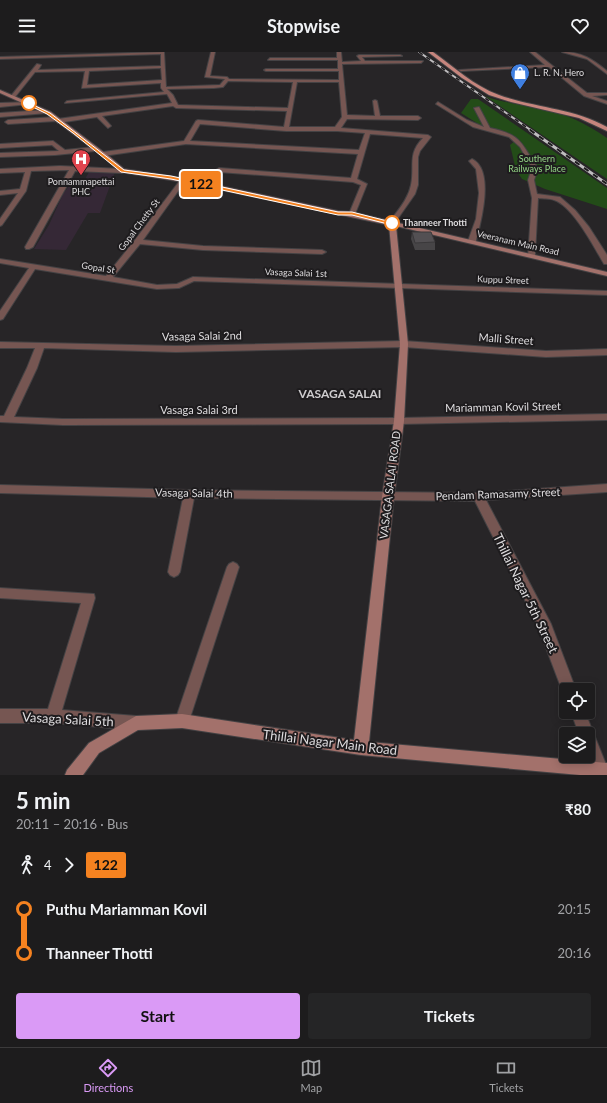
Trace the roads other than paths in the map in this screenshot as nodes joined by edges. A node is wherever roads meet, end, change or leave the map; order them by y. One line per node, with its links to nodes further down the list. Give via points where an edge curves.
1 (213, 52): 27 (street, via 207,78)
2 (339, 52): 13 (street)
3 (430, 52): 66 (main road, via 492,94 567,112 594,121)
4 (436, 52): 23 (main road)
5 (532, 52): 16 (street)
6 (564, 52): 26 (street, via 588,58)
7 (118, 53): 9 (street); 17 (street, via 163,53); 18 (street)
8 (45, 54): 9 (street); 11 (street); 24 (street)
9 (80, 54): 19 (street)
10 (402, 56): 15 (street, via 359,56)
11 (0, 58)
12 (270, 59): 13 (street)
13 (340, 61): 15 (street); 22 (street)
14 (421, 62): 15 (street)
15 (364, 63)
16 (550, 66): 23 (street); 37 (street)
17 (162, 67): 18 (street); 28 (street)
18 (120, 69): 25 (street)
19 (75, 70): 20 (street); 24 (street)
20 (87, 70): 25 (street); 31 (street, via 84,87)
21 (266, 70): 22 (street)
22 (341, 70): 30 (street)
23 (462, 70): 61 (main road, via 484,86 504,95 573,110)
24 (35, 71): 38 (street)
25 (112, 73): 31 (street)
26 (607, 73)
27 (227, 80): 29 (street); 32 (street, via 218,87)
28 (164, 81): 31 (street); 32 (street)
29 (295, 81): 30 (street); 49 (street)
30 (342, 81): 55 (street)
31 (110, 86): 39 (street)
32 (163, 88): 34 (street)
33 (0, 91): 38 (main road)
34 (167, 92): 39 (street); 44 (street)
35 (607, 94): 37 (street)
36 (68, 95): 39 (street, via 67,104)
37 (586, 95): 43 (street)
38 (13, 96): 41 (main road)
39 (119, 98): 48 (street, via 123,99)
40 (375, 101): 56 (street)
41 (29, 103): 45 (street); 50 (main road)
42 (438, 103): 67 (street, via 457,117)
43 (607, 103)
44 (175, 104): 46 (street); 48 (street)
45 (0, 105)
46 (248, 108): 49 (street); 51 (street)
47 (477, 108): 67 (street)
48 (130, 110): 53 (street); 54 (street)
49 (290, 110): 64 (street)
50 (45, 112): 52 (street); 58 (main road)
51 (245, 114)
52 (0, 115)
53 (98, 115): 58 (street); 63 (street)
54 (137, 116)
55 (345, 117): 56 (street); 65 (street)
56 (378, 117): 57 (street)
57 (418, 118)
58 (57, 120): 60 (street); 71 (main road)
59 (242, 120): 62 (street)
60 (8, 122)
61 (607, 123)
62 (239, 125): 64 (street); 69 (street, via 198,122)
63 (108, 126)
64 (286, 129): 65 (street)
65 (337, 129): 68 (street)
66 (607, 129)
67 (488, 130): 86 (street, via 512,136 523,147 535,168 531,180)
68 (368, 132): 73 (street); 88 (street, via 428,137 417,146 414,153 416,175 412,194)
69 (186, 142): 73 (street); 74 (street)
70 (0, 146): 72 (street, via 53,143)
71 (95, 149): 72 (street); 74 (main road)
72 (64, 152): 75 (street)
73 (362, 152): 83 (street)
74 (103, 154): 81 (main road)
75 (0, 155)
76 (472, 161): 90 (street, via 479,169 482,194 479,219)
77 (29, 169): 78 (street); 80 (street); 84 (street)
78 (73, 169): 81 (street); 92 (street)
79 (219, 170): 83 (street)
80 (0, 171)
81 (122, 171): 82 (main road, Veeranam Main Road)
82 (183, 180): 87 (main road, Veeranam Main Road); 91 (street, Gopal Chetty St)
83 (354, 180): 87 (street, via 364,184)
84 (23, 191): 85 (street); 89 (street)
85 (0, 193)
86 (535, 196): 94 (street); 96 (street, via 559,199 575,214 597,243)
87 (352, 214): 88 (main road, Veeranam Main Road)
88 (392, 223): 90 (main road, Veeranam Main Road); 101 (main road, VASAGA SALAI ROAD)
89 (0, 224)
90 (472, 241): 94 (main road, Veeranam Main Road)
91 (138, 242): 93 (street, via 203,248); 99 (street, Gopal Chetty St)
92 (29, 247)
93 (322, 252)
94 (531, 255): 98 (main road, Veeranam Main Road)
95 (0, 261): 97 (street, Gopal St)
96 (607, 262)
97 (33, 267): 99 (street, Gopal St); 103 (street)
98 (607, 274)
99 (108, 279): 100 (street, Gopal St, via 168,287 179,286)
100 (192, 279): 101 (street, Vasaga Salai 1st)
101 (399, 286): 102 (street, Kuppu Street); 104 (main road, VASAGA SALAI ROAD)
102 (607, 293)
103 (0, 317)
104 (404, 344): 106 (street, Vasaga Salai 2nd, via 176,349); 107 (street, Malli Street, via 546,354); 110 (main road, VASAGA SALAI ROAD)
105 (0, 345): 106 (street, Vasaga Salai 2nd)
106 (40, 345): 109 (street, via 32,368)
107 (607, 352)
108 (607, 417): 110 (street, Mariamman Kovil Street)
109 (4, 419): 110 (street, Vasaga Salai 3rd, via 63,422)
110 (399, 421): 114 (main road, VASAGA SALAI ROAD)
111 (607, 488): 115 (street, Pendam Ramasamy Street)
112 (0, 489): 113 (street, Vasaga Salai 4th)
113 (189, 494): 114 (street, Vasaga Salai 4th); 117 (street)
114 (388, 497): 115 (street, Pendam Ramasamy Street); 124 (main road, VASAGA SALAI ROAD)
115 (479, 497): 119 (street, Thillai Nagar 5th Street, via 544,624)
116 (233, 566): 122 (street)
117 (174, 572)
118 (0, 593): 121 (street, via 89,598)
119 (566, 683)
120 (0, 716): 121 (street, Vasaga Salai 5th)
121 (53, 716): 123 (street, Vasaga Salai 5th)
122 (182, 721): 123 (main road, Thillai Nagar Main Road); 124 (main road, Thillai Nagar Main Road)
123 (136, 723): 127 (main road, Thillai Nagar Main Road, via 94,748)
124 (361, 748): 126 (main road, Thillai Nagar Main Road)
125 (595, 752): 126 (street)
126 (604, 770)
127 (73, 775)

